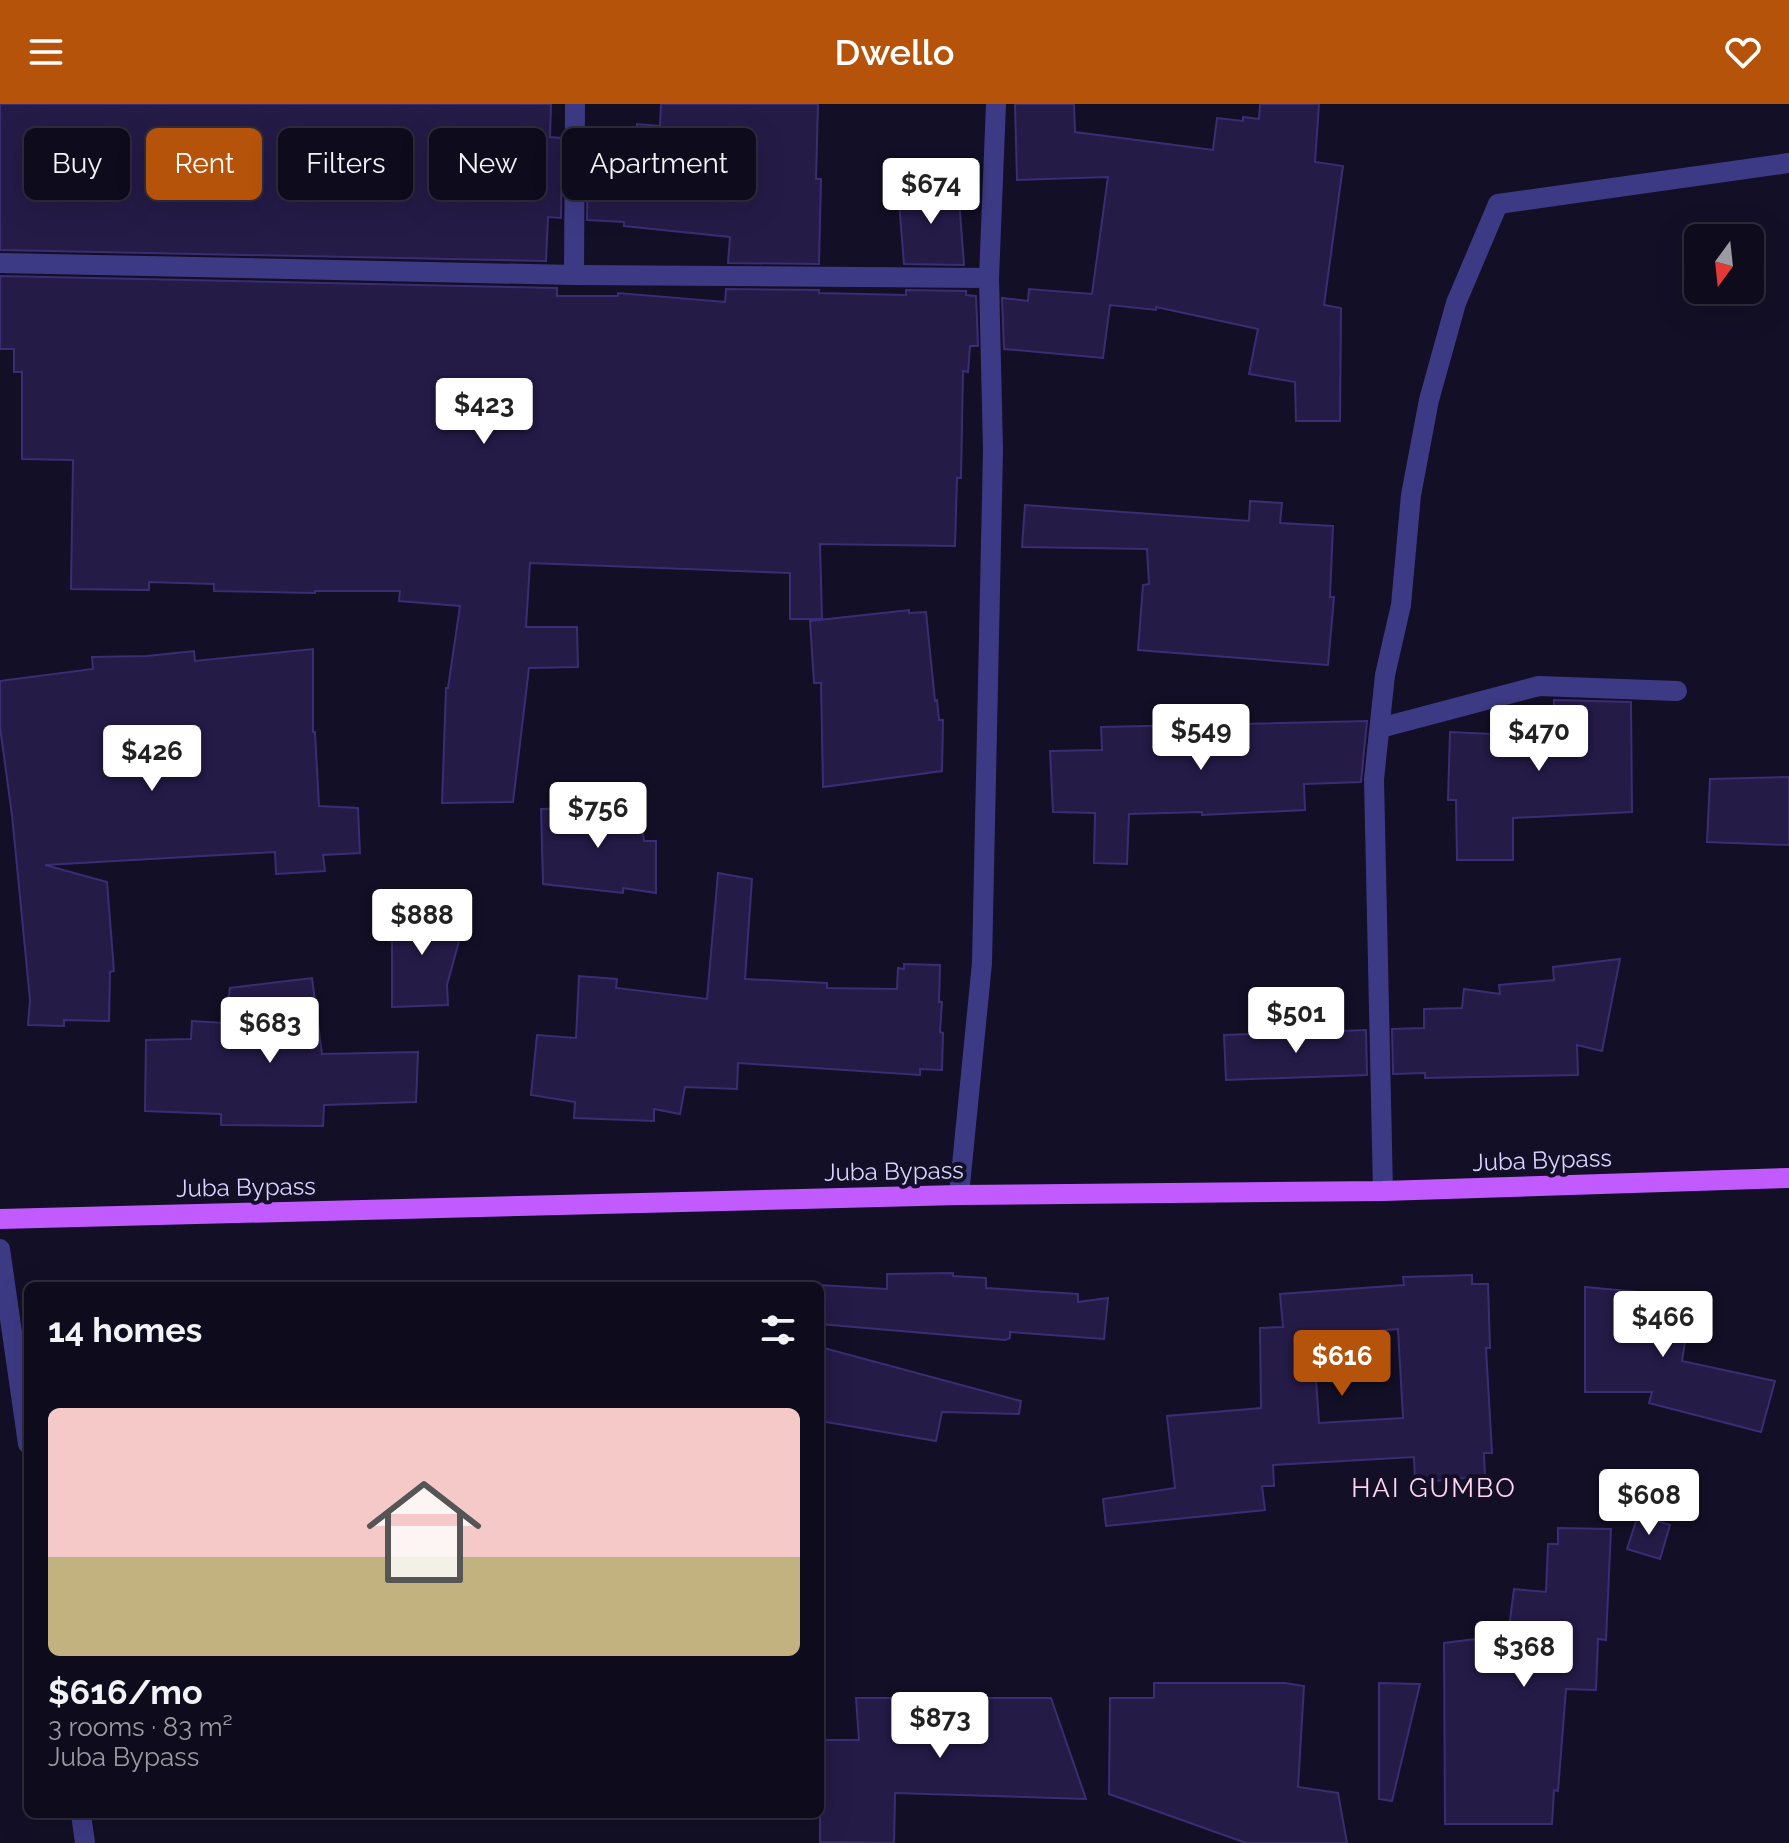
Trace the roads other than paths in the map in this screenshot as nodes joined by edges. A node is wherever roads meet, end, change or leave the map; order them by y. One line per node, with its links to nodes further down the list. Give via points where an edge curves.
1 (575, 104): 5 (street)
2 (996, 104): 6 (street)
3 (1789, 163): 8 (street, via 1498,204 1456,303 1429,400)
4 (0, 263): 5 (street)
5 (574, 275): 6 (street)
6 (989, 278): 11 (street, via 993,450 982,963)
7 (1677, 691): 8 (street, via 1539,686)
8 (1380, 728): 10 (street, via 1374,779)
9 (1789, 1178): 10 (main road, Juba Bypass)
10 (1383, 1191): 11 (main road, Juba Bypass)
11 (959, 1195): 12 (main road, Juba Bypass)
12 (0, 1219)
13 (0, 1249): 14 (street)
14 (24, 1416)
15 (82, 1818): 16 (street)
16 (85, 1843)

